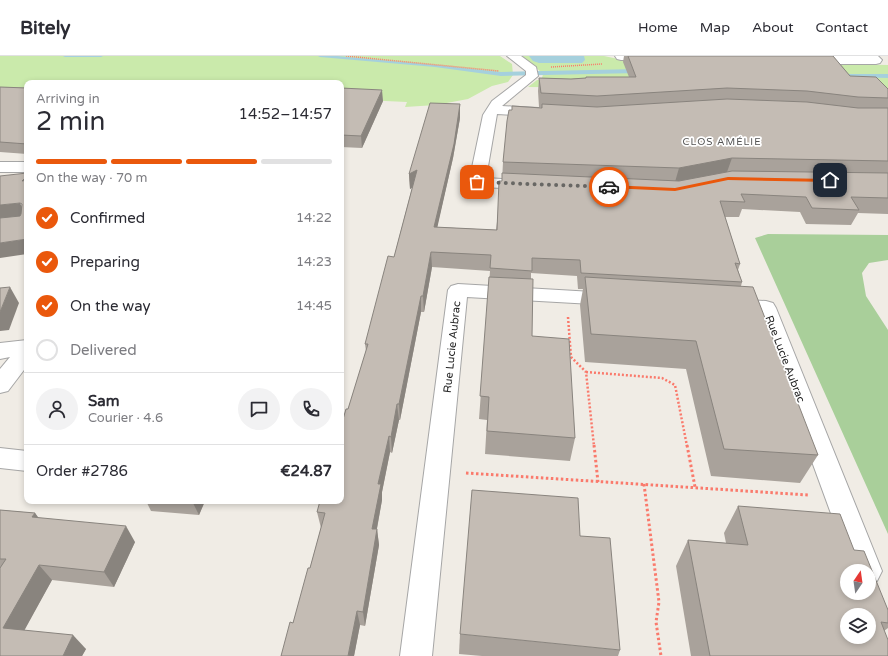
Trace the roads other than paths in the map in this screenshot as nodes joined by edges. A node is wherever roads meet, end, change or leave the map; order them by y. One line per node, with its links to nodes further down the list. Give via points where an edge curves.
1 (512, 56): 7 (street, via 530,73)
2 (621, 56): 3 (street)
3 (704, 56)
4 (770, 56): 6 (street, via 803,60)
5 (871, 56): 6 (street, via 876,60)
6 (837, 58)
7 (493, 110): 8 (street); 11 (street, via 475,189)
8 (556, 113)
9 (23, 164): 10 (street)
10 (0, 167)
11 (540, 184)
12 (634, 300): 21 (street, Rue Lucie Aubrac, via 458,290)
13 (711, 305): 20 (street, Rue Lucie Aubrac, via 766,308)
14 (24, 347): 15 (street)
15 (0, 351)
16 (24, 355): 17 (street)
17 (0, 385)
18 (0, 458): 19 (street)
19 (24, 461)
20 (864, 564)
21 (416, 656)

